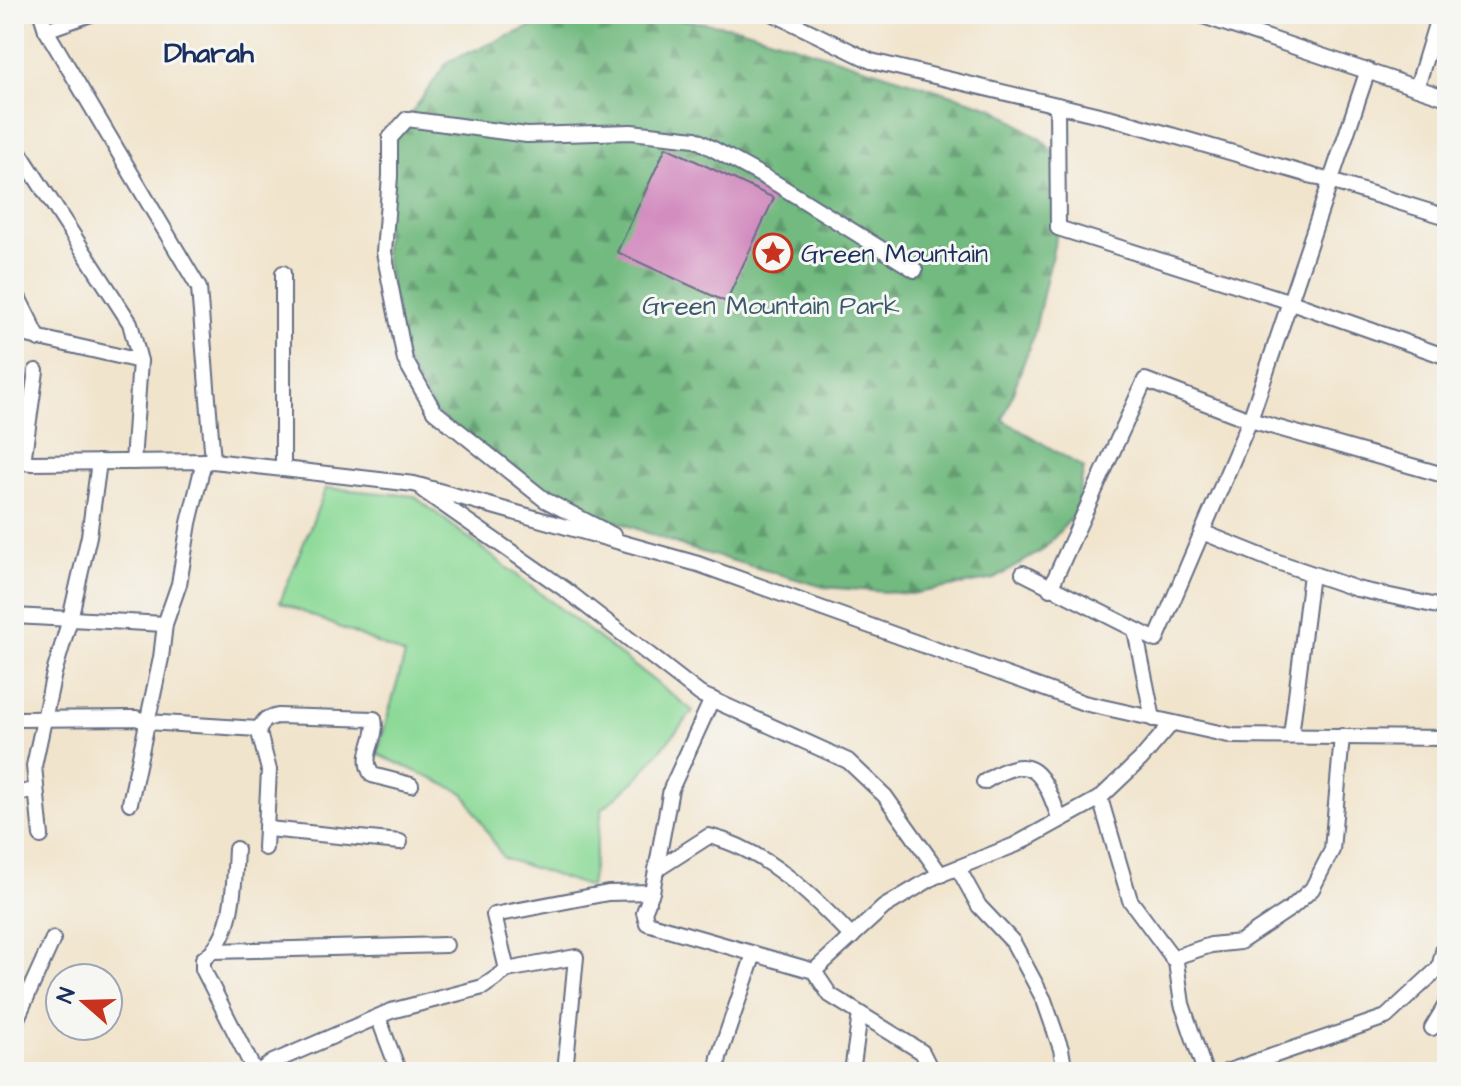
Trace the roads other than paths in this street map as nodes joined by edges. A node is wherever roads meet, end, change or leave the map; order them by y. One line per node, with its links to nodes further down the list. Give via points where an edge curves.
1 (41, 14): 6 (street)
2 (91, 14): 6 (street)
3 (774, 14): 10 (street, via 871,61)
4 (1197, 14): 7 (street)
5 (1439, 14): 8 (street)
6 (46, 30): 24 (street, via 199,288)
7 (1368, 70): 8 (street); 12 (street)
8 (1417, 87): 9 (street)
9 (1447, 98)
10 (1057, 105): 12 (street); 17 (street, via 1058,228)
11 (14, 144): 21 (street, via 130,323)
12 (1330, 181): 13 (street); 17 (street)
13 (1447, 217)
14 (915, 270): 32 (street, via 695,139 631,132 527,135 407,119 390,138 384,252 405,360 434,411 545,500)
15 (283, 273): 28 (street)
16 (14, 289): 19 (street)
17 (1291, 302): 20 (street); 23 (street)
18 (14, 332): 19 (street)
19 (39, 339): 21 (street)
20 (1447, 357)
21 (140, 361): 27 (street)
22 (36, 371): 25 (street)
23 (1250, 420): 29 (street); 31 (street); 35 (street, via 1145,380)
24 (209, 461): 27 (street); 28 (street); 39 (street)
25 (18, 462): 26 (street)
26 (99, 462): 27 (street); 38 (street)
27 (133, 462)
28 (283, 469): 30 (street)
29 (1447, 476)
30 (414, 484): 32 (street); 41 (street)
31 (1202, 532): 34 (street); 40 (street, via 1156,640)
32 (638, 548): 43 (street, via 771,589 1084,703)
33 (1023, 573): 35 (street)
34 (1311, 574): 36 (street); 48 (street)
35 (1050, 589): 40 (street)
36 (1447, 608)
37 (14, 616): 38 (street)
38 (70, 619): 39 (street); 44 (street)
39 (165, 624): 45 (street)
40 (1135, 630): 43 (street)
41 (712, 699): 64 (street, via 671,789); 65 (street, via 848,761 885,796)
42 (14, 719): 44 (street)
43 (1153, 719): 46 (street)
44 (43, 720): 45 (street); 53 (street, via 34,766)
45 (147, 722): 47 (street); 56 (street)
46 (1172, 723): 48 (street, via 1233,736); 55 (street)
47 (258, 729): 52 (street, via 266,719 278,716 374,719 366,767 372,775); 58 (street, via 269,770)
48 (1291, 736): 49 (street)
49 (1342, 736): 50 (street); 73 (street, via 1332,850 1312,889 1240,942)
50 (1447, 738)
51 (984, 782): 57 (street, via 1010,766 1033,770 1048,787)
52 (411, 785)
53 (36, 790): 54 (street); 59 (street)
54 (14, 794)
55 (1100, 798): 57 (street); 73 (street, via 1130,900)
56 (130, 803)
57 (1060, 820): 63 (street)
58 (268, 829): 60 (street); 61 (street)
59 (41, 836)
60 (400, 842)
61 (265, 848)
62 (236, 849): 71 (street, via 231,905)
63 (958, 868): 65 (street); 87 (street, via 979,906 1013,942 1044,1000)
64 (656, 870): 66 (street); 68 (street, via 709,836 726,840 793,879)
65 (941, 875): 68 (street, via 884,907)
66 (652, 892): 72 (street, via 644,912 647,923); 74 (street, via 608,893 494,915)
67 (1447, 935): 89 (street, via 1439,968 1386,1017)
68 (852, 937): 75 (street)
69 (53, 939): 79 (street)
70 (446, 945): 71 (street)
71 (213, 951): 81 (street, via 203,959 203,969)
72 (754, 954): 75 (street); 84 (street)
73 (1172, 958): 88 (street)
74 (507, 970): 78 (street, via 483,987); 83 (street, via 576,957)
75 (814, 971): 77 (street, via 830,995)
76 (1447, 1003): 80 (street)
77 (860, 1014): 85 (street); 86 (street, via 922,1052)
78 (378, 1017): 81 (street); 82 (street)
79 (14, 1025)
80 (1432, 1028)
81 (256, 1072)
82 (399, 1072)
83 (565, 1072)
84 (717, 1072)
85 (852, 1072)
86 (932, 1072)
87 (1065, 1072)
88 (1205, 1072)
89 (1226, 1072)

